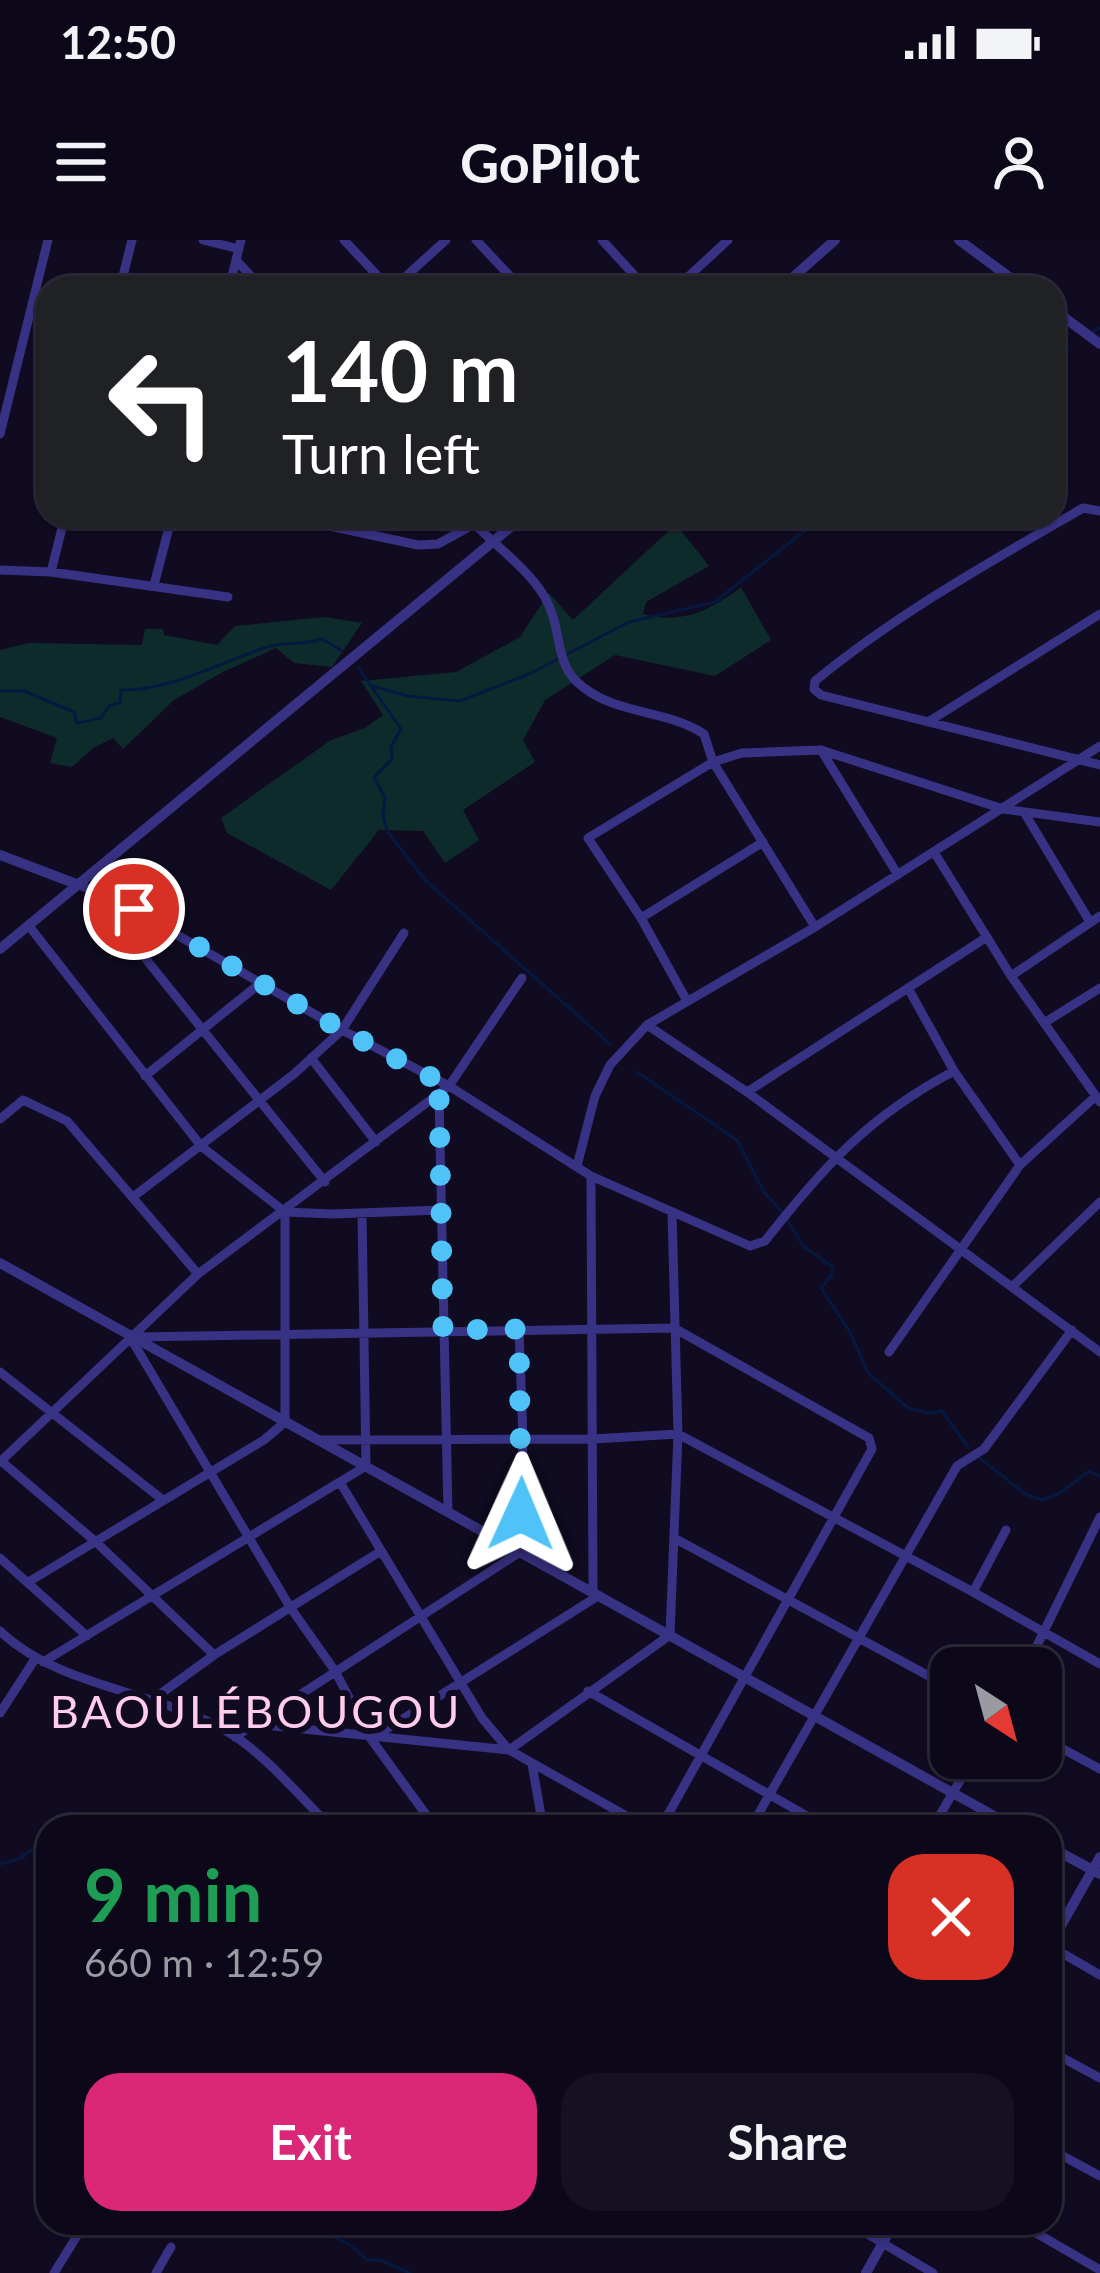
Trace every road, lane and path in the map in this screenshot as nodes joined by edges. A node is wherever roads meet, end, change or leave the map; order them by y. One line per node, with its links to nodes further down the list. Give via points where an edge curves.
1 (48, 240): 12 (street)
2 (132, 240): 13 (street)
3 (203, 240): 11 (street)
4 (344, 240): 15 (street)
5 (446, 240): 16 (street)
6 (476, 240): 17 (street)
7 (602, 240): 18 (street)
8 (728, 240): 19 (street)
9 (835, 240): 20 (street)
10 (967, 242): 21 (street)
11 (239, 250): 14 (street)
12 (39, 276)
13 (123, 276)
14 (255, 276)
15 (379, 276)
16 (405, 276)
17 (510, 276)
18 (635, 276)
19 (689, 276)
20 (794, 276)
21 (1009, 276)
22 (36, 288): 25 (street)
23 (1065, 318): 24 (street)
24 (1100, 344)
25 (0, 434)
26 (1100, 511): 27 (street, via 1083,508)
27 (1065, 518)
28 (61, 528): 37 (street)
29 (169, 528): 38 (street)
30 (339, 528): 31 (street, via 418,545 438,544)
31 (459, 528)
32 (478, 528): 35 (street)
33 (511, 528): 35 (street)
34 (1049, 528): 41 (street, via 865,640 814,682 821,695)
35 (493, 544): 45 (street, via 544,595 575,680 618,707 695,728); 54 (street)
36 (0, 570): 37 (street)
37 (52, 572): 38 (street)
38 (154, 585): 39 (street)
39 (228, 597)
40 (1100, 614): 41 (street)
41 (928, 722): 44 (street)
42 (1100, 746): 44 (street)
43 (821, 751): 45 (street); 47 (street); 53 (street)
44 (1076, 761): 46 (street); 47 (street)
45 (713, 762): 50 (street); 56 (street, via 588,838)
46 (1100, 765)
47 (1003, 809): 48 (street); 51 (street)
48 (1024, 812): 49 (street); 57 (street)
49 (1100, 822)
50 (763, 842): 56 (street); 59 (street)
51 (934, 852): 53 (street); 61 (street)
52 (0, 855): 54 (street)
53 (898, 875): 59 (street)
54 (79, 885): 55 (street); 58 (street)
55 (113, 898): 65 (street); 71 (street, via 117,917)
56 (641, 918): 68 (street)
57 (1095, 919): 63 (street)
58 (29, 926): 62 (street); 75 (street)
59 (814, 926): 68 (street)
60 (404, 933): 72 (street)
61 (987, 937): 63 (street); 66 (street)
62 (0, 949)
63 (1010, 976): 69 (street)
64 (522, 979): 76 (street)
65 (263, 981): 71 (street); 72 (street)
66 (908, 988): 74 (street); 77 (street)
67 (1100, 988): 69 (street)
68 (688, 1001): 70 (street)
69 (1044, 1023): 79 (street)
70 (647, 1025): 77 (street); 86 (street, via 610,1065)
71 (203, 1030): 75 (street); 80 (street)
72 (342, 1030): 73 (street); 76 (street)
73 (311, 1058): 80 (street); 82 (street)
74 (954, 1071): 84 (street, via 894,1105); 85 (street)
75 (145, 1076): 83 (street)
76 (448, 1086): 78 (street); 86 (street)
77 (747, 1092): 84 (street)
78 (439, 1095): 82 (street); 91 (street)
79 (1098, 1100): 85 (street)
80 (259, 1101): 83 (street); 88 (street)
81 (0, 1119): 89 (street, via 23,1100 67,1120)
82 (376, 1142): 88 (street)
83 (201, 1146): 89 (street); 92 (street)
84 (835, 1157): 94 (street, via 765,1241 750,1246); 95 (street)
85 (1020, 1165): 95 (street)
86 (577, 1166): 87 (street)
87 (591, 1176): 94 (street); 101 (street)
88 (325, 1182): 92 (street)
89 (134, 1198): 97 (street)
90 (1100, 1202): 98 (street)
91 (441, 1210): 93 (street); 102 (street)
92 (284, 1212): 93 (street); 97 (street); 105 (street)
93 (362, 1213): 104 (street)
94 (672, 1213): 99 (street)
95 (962, 1250): 98 (street); 107 (street)
96 (2, 1266): 106 (street)
97 (198, 1274): 106 (street)
98 (1014, 1285): 103 (street)
99 (674, 1328): 101 (street); 112 (street); 125 (street, via 868,1438 872,1449)
100 (519, 1329): 101 (street); 102 (street); 114 (street)
101 (592, 1329): 115 (street)
102 (443, 1330): 104 (street); 113 (street)
103 (1072, 1330): 108 (street); 132 (street, via 984,1449 957,1466)
104 (363, 1331): 105 (street); 117 (street)
105 (286, 1332): 106 (street); 111 (street)
106 (130, 1337): 110 (street); 111 (street); 120 (street)
107 (889, 1352)
108 (1100, 1352)
109 (0, 1372): 110 (street)
110 (51, 1412): 118 (street); 122 (street)
111 (285, 1422): 116 (street); 120 (street)
112 (678, 1434): 115 (street); 125 (street); 128 (street)
113 (445, 1439): 114 (street); 117 (street); 123 (street)
114 (523, 1439): 115 (street); 131 (street)
115 (592, 1439): 136 (street)
116 (318, 1440): 117 (street); 119 (street)
117 (366, 1440): 119 (street)
118 (0, 1461): 129 (street)
119 (366, 1466): 121 (street); 123 (street)
120 (208, 1472): 122 (street); 127 (street)
121 (341, 1484): 127 (street); 130 (street)
122 (163, 1500): 129 (street)
123 (448, 1512): 131 (street)
124 (1100, 1516): 142 (street)
125 (835, 1517): 132 (street); 138 (street)
126 (1006, 1530): 135 (street)
127 (248, 1538): 137 (street); 139 (street)
128 (674, 1538): 138 (street); 144 (street)
129 (97, 1542): 134 (street); 137 (street)
130 (381, 1551): 139 (street); 140 (street)
131 (520, 1552): 136 (street); 140 (street)
132 (904, 1554): 135 (street); 145 (street)
133 (0, 1558): 134 (street)
134 (30, 1581): 143 (street)
135 (973, 1592): 142 (street)
136 (596, 1594): 144 (street); 153 (street)
137 (152, 1597): 143 (street); 147 (street)
138 (788, 1599): 145 (street); 152 (street)
139 (290, 1607): 147 (street); 150 (street)
140 (420, 1616): 150 (street); 153 (street)
141 (0, 1631): 148 (street)
142 (1045, 1634): 146 (street); 149 (street)
143 (86, 1636): 148 (street)
144 (670, 1636): 152 (street); 154 (street)
145 (858, 1637): 151 (street); 157 (street)
146 (1038, 1647)
147 (214, 1655): 155 (street)
148 (39, 1660): 155 (street); 156 (street)
149 (1100, 1664)
150 (335, 1671): 158 (street); 160 (street)
151 (930, 1676)
152 (745, 1677): 157 (street); 163 (street)
153 (460, 1682): 160 (street); 162 (street)
154 (588, 1691): 162 (street); 163 (street)
155 (152, 1700): 159 (street)
156 (0, 1713)
157 (814, 1716): 167 (street); 168 (street)
158 (254, 1724): 159 (street); 160 (street)
159 (235, 1737): 169 (street)
160 (371, 1739): 162 (street); 170 (street)
161 (1062, 1748): 165 (street)
162 (509, 1750): 164 (street)
163 (700, 1753): 168 (street); 173 (street)
164 (532, 1764): 171 (street); 172 (street)
165 (1100, 1769)
166 (960, 1779): 167 (street)
167 (952, 1792): 176 (street); 177 (street)
168 (767, 1796): 174 (street); 175 (street)
169 (318, 1815)
170 (427, 1815)
171 (541, 1815)
172 (624, 1815)
173 (667, 1815)
174 (757, 1815)
175 (803, 1815)
176 (940, 1815)
177 (993, 1815)
178 (1062, 1854): 180 (street)
179 (1100, 1857): 180 (street)
180 (1096, 1872): 181 (street)
181 (1062, 1927)
182 (1062, 1953): 183 (street)
183 (1100, 1975)
184 (1062, 2057): 185 (street)
185 (1100, 2078)
186 (1062, 2155): 187 (street)
187 (1100, 2176)
188 (78, 2235): 195 (street)
189 (869, 2235): 192 (street)
190 (887, 2235): 192 (street)
191 (1040, 2235): 194 (street)
192 (882, 2243): 197 (street); 198 (street)
193 (171, 2247): 196 (street)
194 (1100, 2270)
195 (54, 2273)
196 (156, 2273)
197 (866, 2273)
198 (933, 2273)

